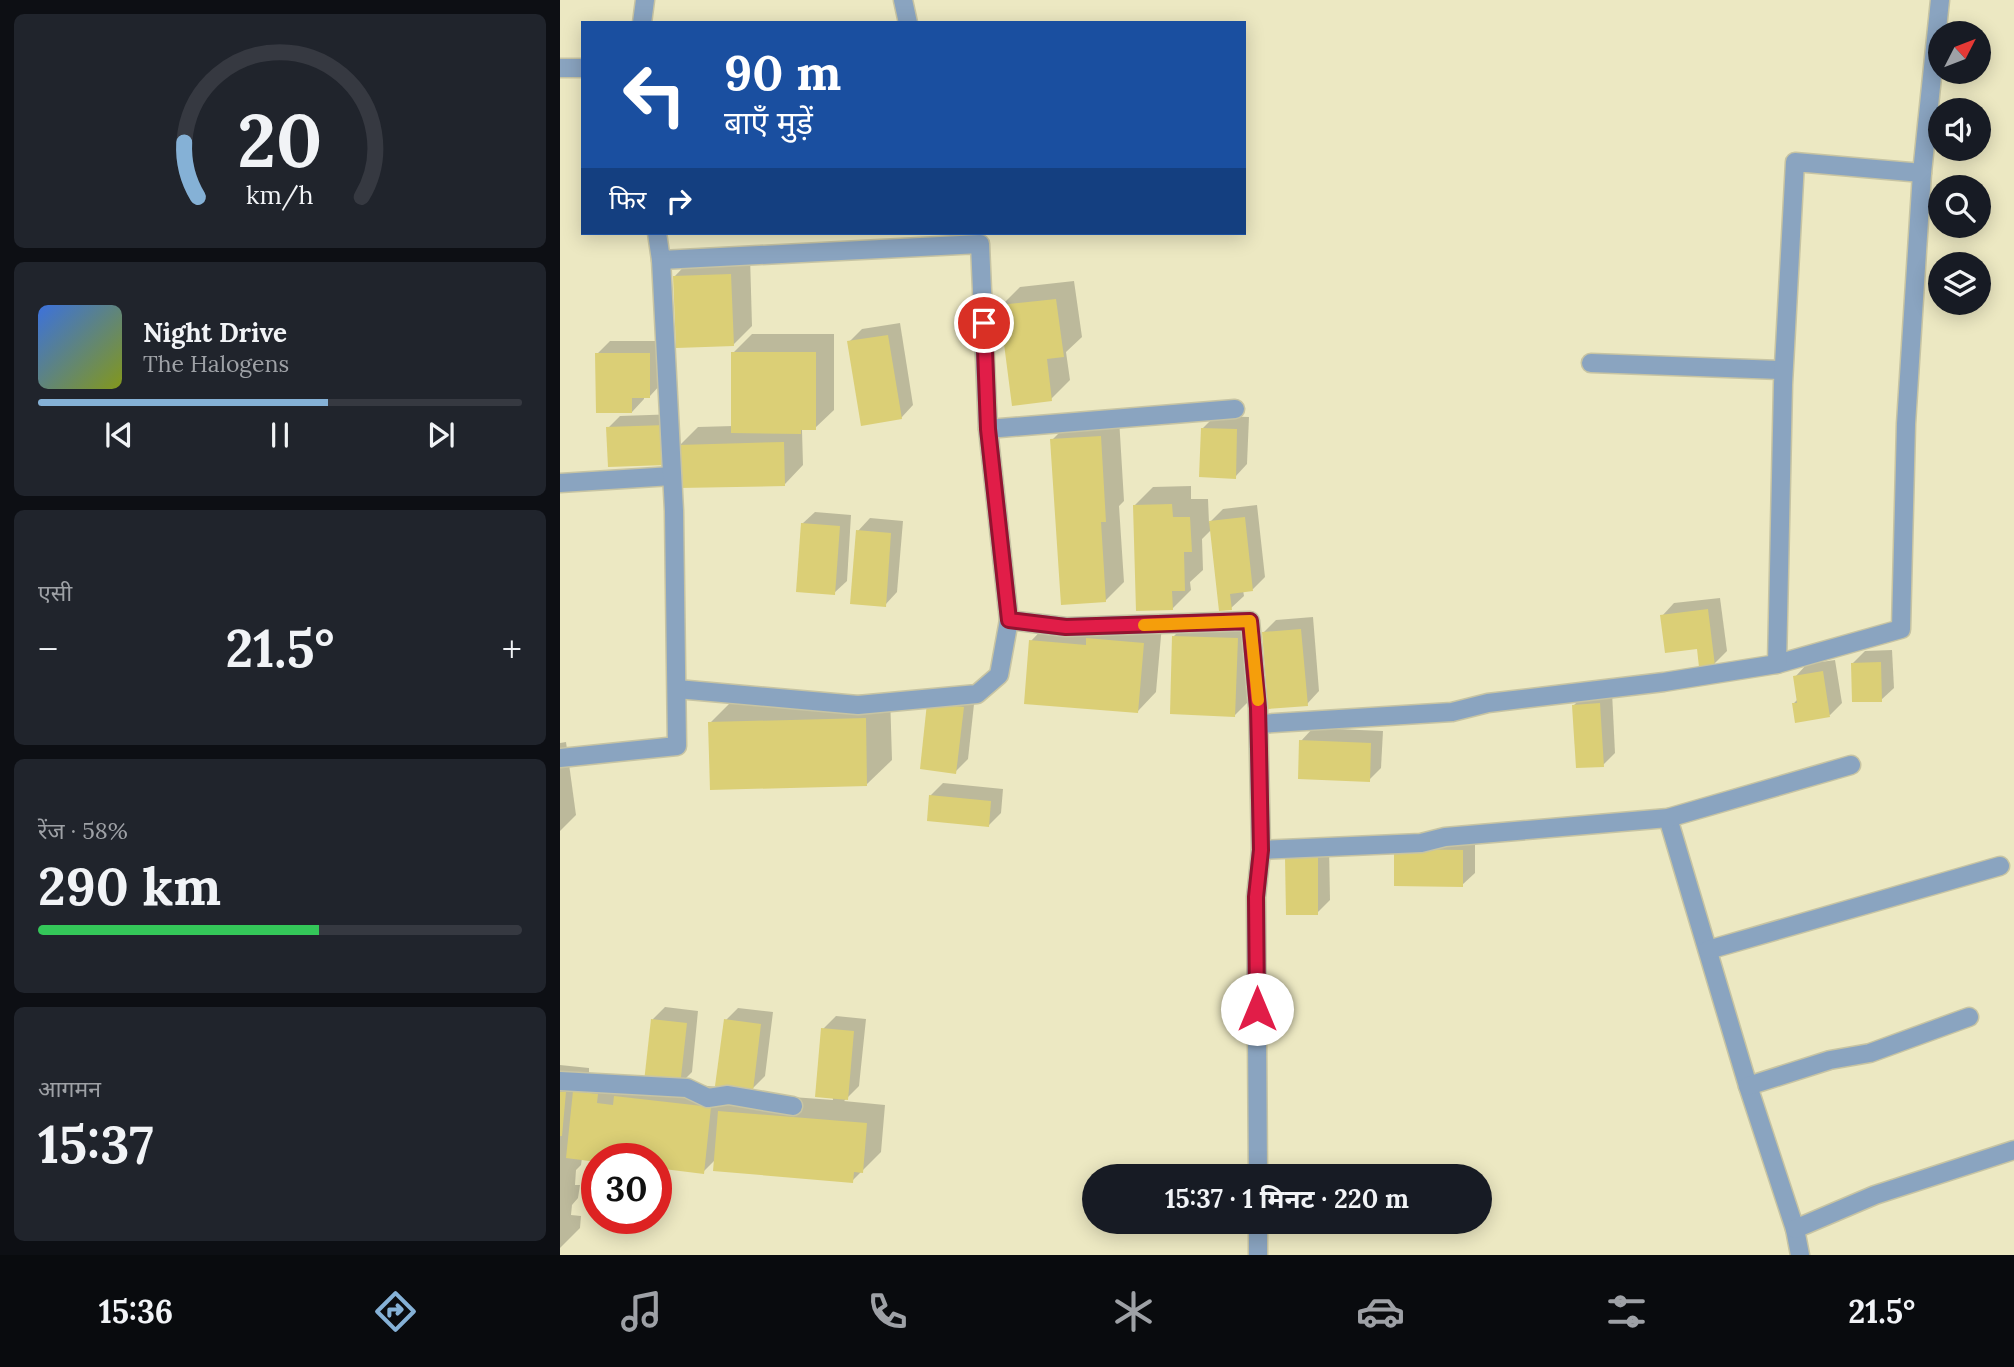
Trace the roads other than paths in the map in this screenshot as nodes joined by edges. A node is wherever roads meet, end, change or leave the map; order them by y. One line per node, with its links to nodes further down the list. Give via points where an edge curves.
1 (645, 0): 4 (street)
2 (903, 0): 5 (street)
3 (1940, 0): 8 (street)
4 (642, 21)
5 (908, 21)
6 (560, 68): 7 (street)
7 (581, 68)
8 (1922, 173): 13 (street, via 1795,162); 19 (street, via 1906,424 1901,629)
9 (657, 235): 11 (street)
10 (920, 240): 11 (street); 15 (street, via 980,244)
11 (661, 260): 16 (street)
12 (1591, 363): 13 (street)
13 (1783, 370): 19 (street)
14 (1235, 409): 15 (street)
15 (988, 429): 18 (street)
16 (672, 476): 17 (street); 20 (street)
17 (560, 483)
18 (1009, 620): 20 (street, via 999,675 978,694 858,705); 21 (street, via 1066,627 1250,621)
19 (1777, 664): 21 (street, via 1488,703 1452,712)
20 (677, 689): 22 (street, via 677,746)
21 (1259, 724): 25 (street)
22 (560, 758)
23 (1851, 765): 24 (street)
24 (1668, 818): 25 (street, via 1445,837 1422,843); 27 (street)
25 (1261, 850): 33 (street, via 1256,897)
26 (2000, 866): 27 (street)
27 (1708, 950): 30 (street)
28 (1969, 1017): 30 (street, via 1870,1053 1830,1060)
29 (560, 1081): 31 (street, via 687,1088 708,1098 728,1095)
30 (1748, 1086): 34 (street)
31 (793, 1106)
32 (2014, 1150): 34 (street, via 1875,1195)
33 (1258, 1164)
34 (1795, 1229): 37 (street)
35 (1258, 1234): 36 (street)
36 (1258, 1255)
37 (1800, 1255)

